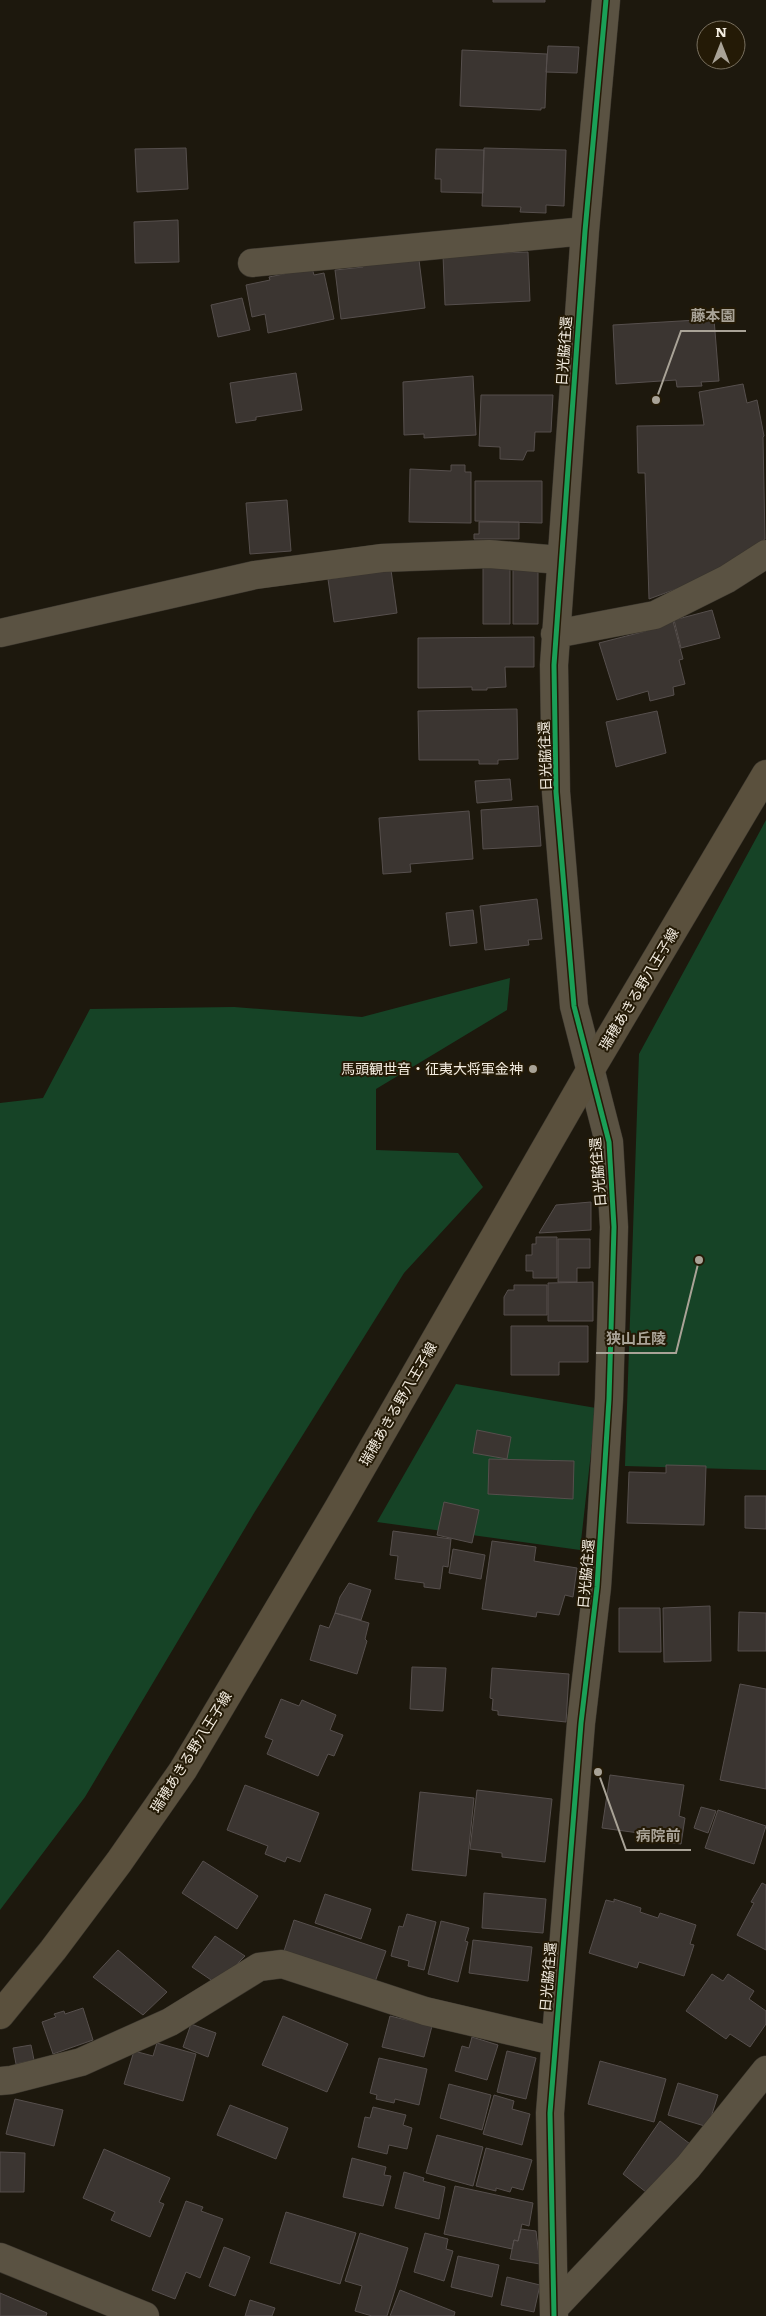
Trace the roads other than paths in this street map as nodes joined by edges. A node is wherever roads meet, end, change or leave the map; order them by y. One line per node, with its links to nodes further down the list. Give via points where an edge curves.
1 (606, 0): 2 (street, 日光脇往還)
2 (585, 232): 3 (street); 5 (street, 日光脇往還)
3 (252, 263)
4 (766, 554): 7 (street, via 727,579 655,615)
5 (560, 560): 6 (street, via 489,554 373,560 255,575); 7 (street, 日光脇往還)
6 (0, 632)
7 (555, 634): 9 (street, 日光脇往還, via 557,802 574,1006)
8 (766, 774): 9 (main road, 瑞穂あきる野八王子線)
9 (591, 1069): 10 (main road, 瑞穂あきる野八王子線, via 184,1770 53,1950); 11 (street, 日光脇往還, via 609,1142 614,1218 609,1399 597,1587 581,1723)
10 (0, 2015)
11 (554, 2041): 13 (street, via 425,2011 282,1964 259,1967 170,2022 81,2062); 15 (street, 日光脇往還, via 550,2113)
12 (766, 2070): 15 (street, via 688,2166)
13 (0, 2081)
14 (0, 2257): 16 (street)
15 (554, 2311)
16 (144, 2316)

